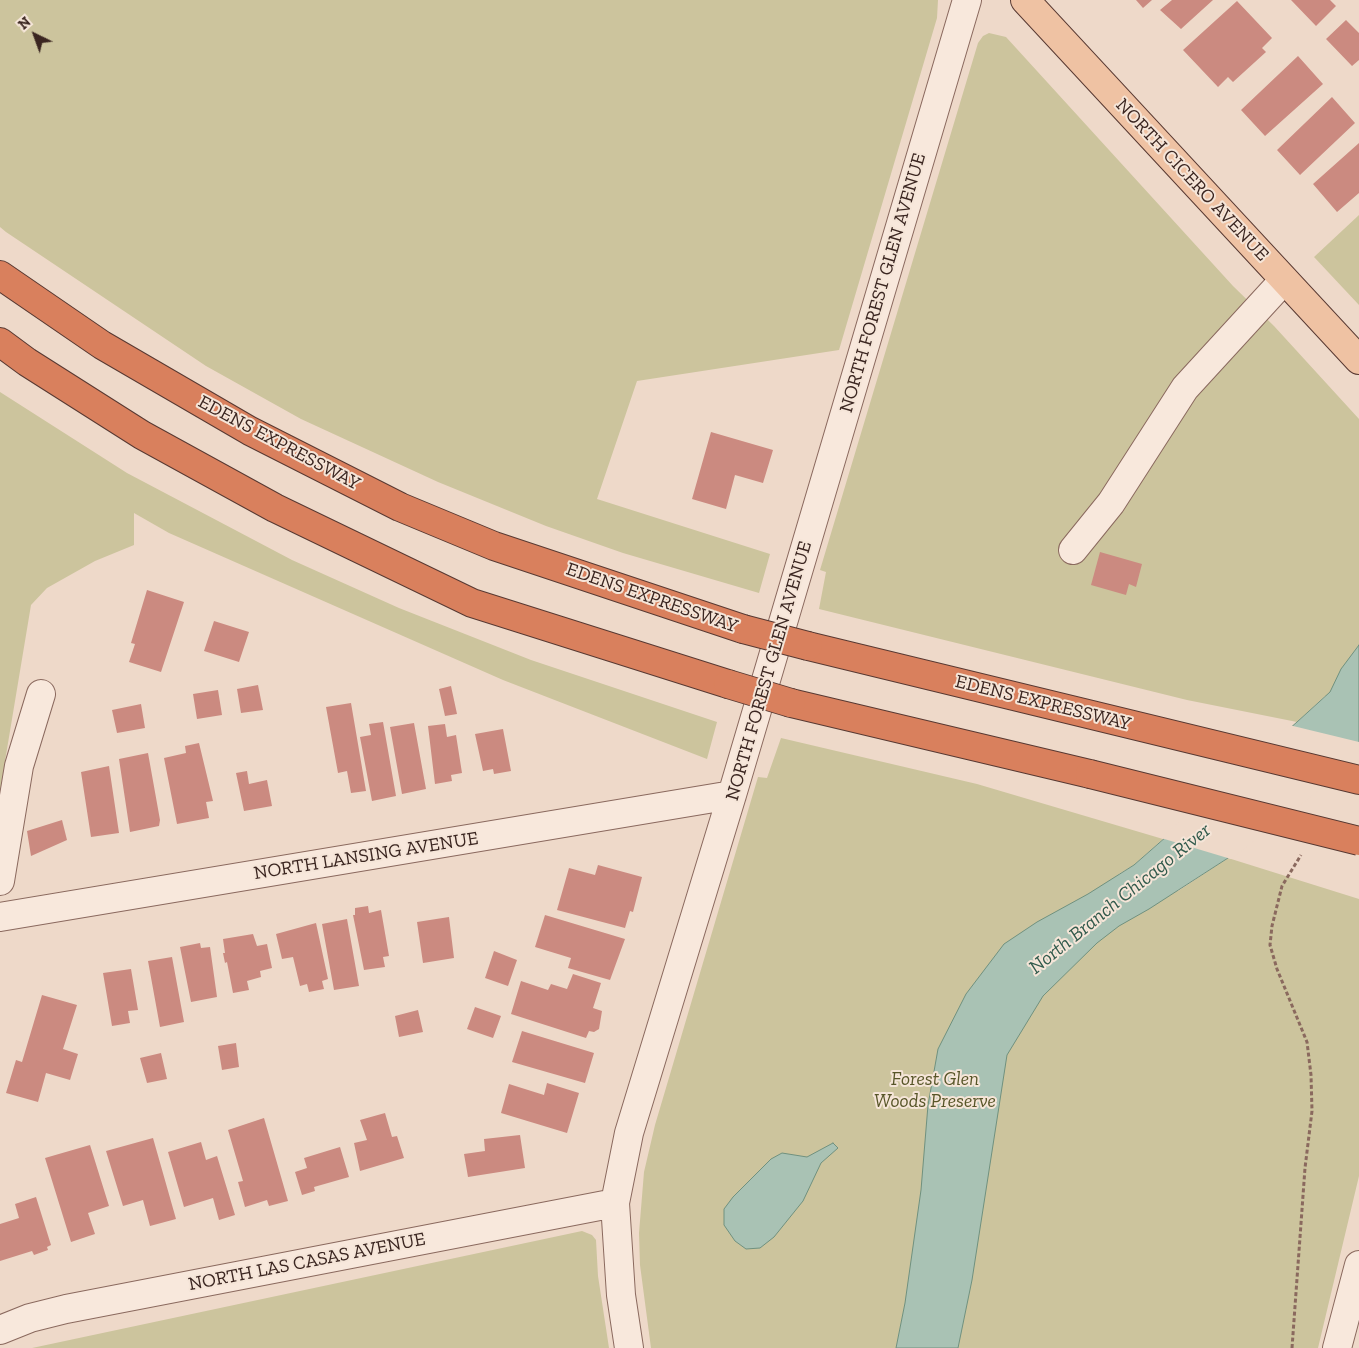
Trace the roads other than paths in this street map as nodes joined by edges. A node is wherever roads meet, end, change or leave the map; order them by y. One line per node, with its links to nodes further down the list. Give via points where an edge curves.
1 (967, 0): 10 (street, NORTH FOREST GLEN AVENUE)
2 (1025, 0): 4 (main road, NORTH CICERO AVENUE)
3 (0, 275): 9 (highway, EDENS EXPRESSWAY, bridge, via 102,345 234,422 400,506 494,546 743,630)
4 (1284, 280): 6 (main road, NORTH CICERO AVENUE); 7 (street, via 1185,388 1111,503)
5 (0, 342): 11 (highway, bridge, via 142,435 275,508 472,603 791,703)
6 (1359, 360)
7 (1073, 550)
8 (41, 694): 12 (street, via 19,766)
9 (1359, 780)
10 (732, 795): 13 (street, NORTH LANSING AVENUE); 14 (street, NORTH FOREST GLEN AVENUE, via 629,1133)
11 (1359, 841)
12 (0, 881)
13 (0, 917)
14 (615, 1203): 16 (street, NORTH LAS CASAS AVENUE, via 66,1309); 17 (street, NORTH FOREST GLEN AVENUE, via 621,1296)
15 (1359, 1265): 18 (street)
16 (0, 1330)
17 (629, 1348)
18 (1337, 1348)

